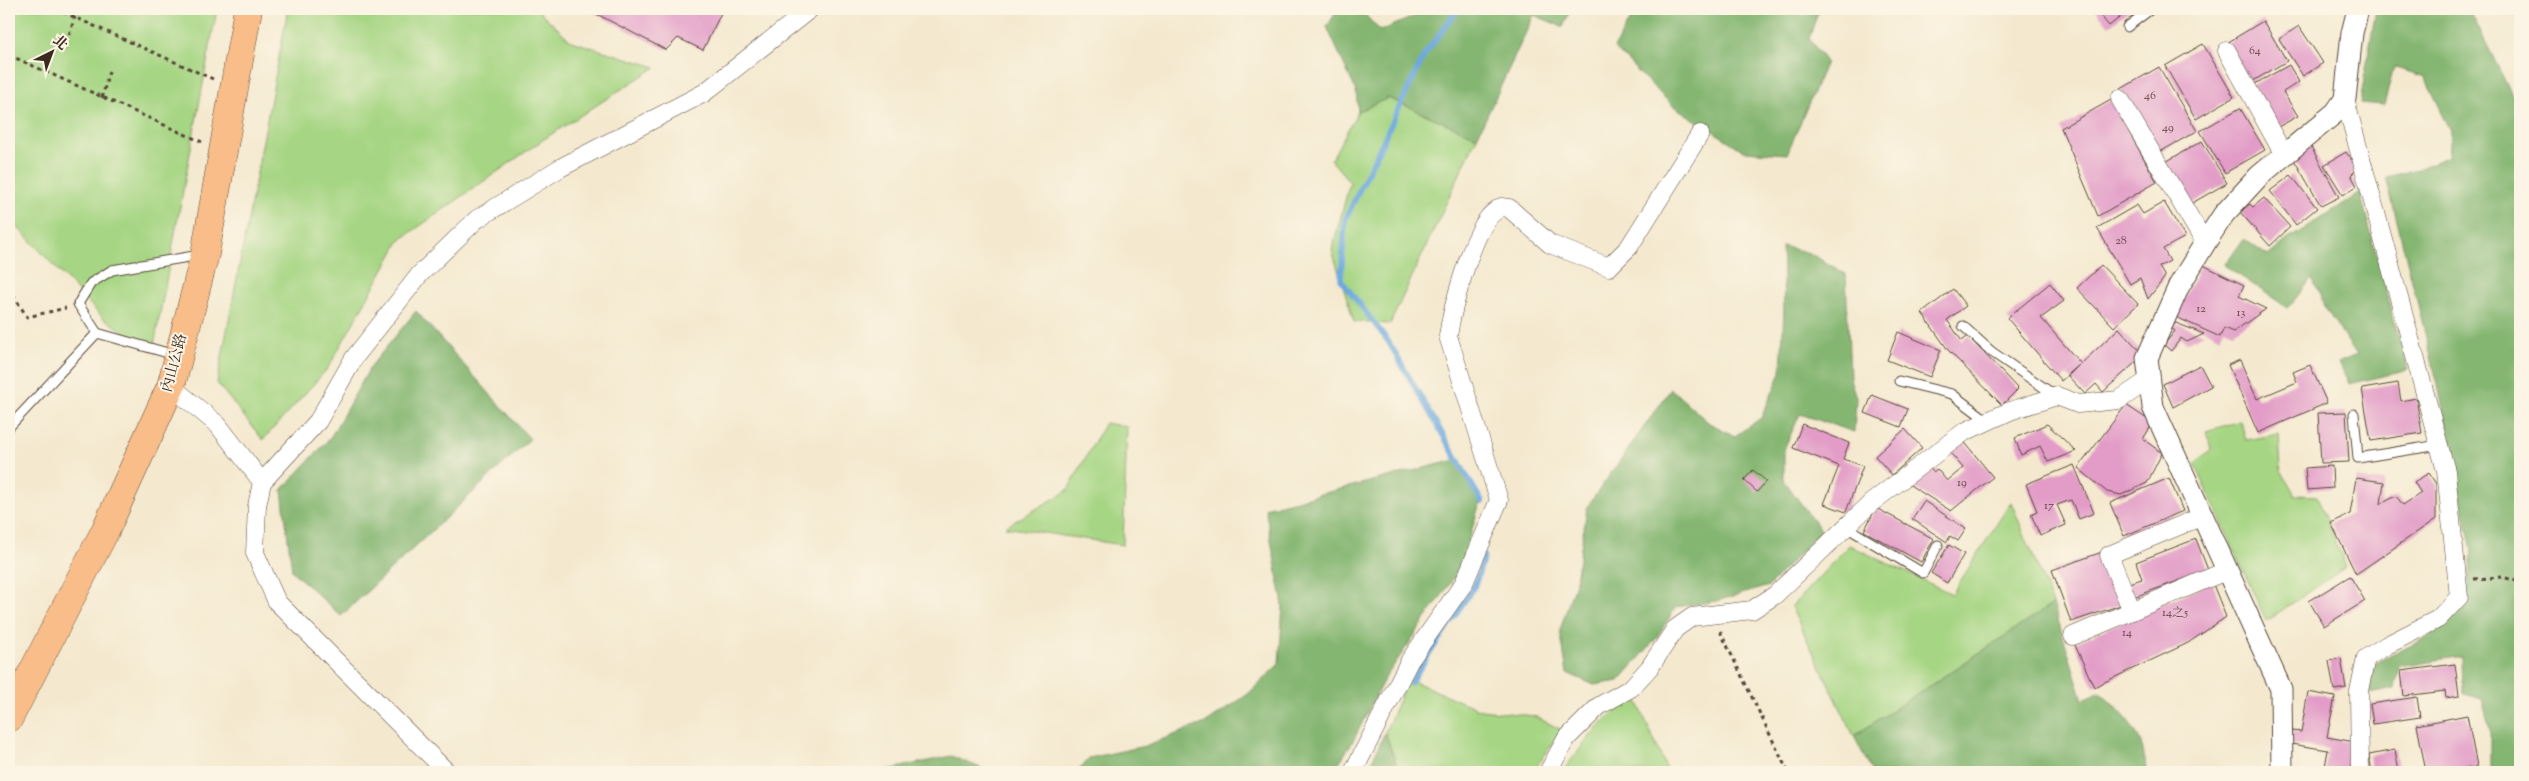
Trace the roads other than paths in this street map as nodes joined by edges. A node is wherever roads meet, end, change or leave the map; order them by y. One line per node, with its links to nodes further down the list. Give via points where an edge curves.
1 (248, 9): 12 (main road, 內山公路)
2 (810, 9): 24 (street, via 704,93 560,168 477,219 420,274 354,358 318,422)
3 (2151, 9): 5 (lane)
4 (2358, 9): 8 (street)
5 (2127, 27)
6 (2227, 51): 10 (street)
7 (2120, 99): 11 (street)
8 (2345, 99): 10 (street, via 2336,112); 23 (street)
9 (1700, 134): 33 (street, via 1630,246 1609,267 1550,244 1510,208 1501,207 1488,217 1452,309 1448,336 1499,500 1464,583 1410,660)
10 (2284, 156): 11 (street, via 2259,176 2224,214)
11 (2206, 244): 16 (street, via 2179,286 2147,358)
12 (204, 254): 14 (lane, via 112,270 91,283 78,304); 15 (main road, 內山公路)
13 (1963, 326): 19 (lane, via 1992,352)
14 (97, 333): 15 (lane); 22 (lane)
15 (178, 356): 18 (main road, 內山公路)
16 (2150, 379): 19 (street, via 2119,400 2078,404); 25 (street, via 2153,407)
17 (1899, 381): 21 (lane, via 1952,394)
18 (171, 386): 24 (street, via 218,425); 31 (main road, 內山公路, via 105,531)
19 (2057, 396): 21 (street)
20 (2354, 414): 23 (lane, via 2358,458)
21 (1988, 421): 26 (street, via 1964,432 1916,466)
22 (9, 427)
23 (2439, 445): 36 (street, via 2446,471 2459,597 2438,619 2366,658 2359,690)
24 (262, 482): 32 (street, via 257,506 255,553 277,602)
25 (2203, 516): 28 (street); 29 (street, via 2110,555)
26 (1846, 527): 27 (lane, via 1923,573); 34 (street, via 1775,595 1752,610 1692,617 1675,629 1650,667 1631,688 1599,706 1566,739)
27 (1938, 545)
28 (2228, 570): 29 (street); 35 (street, via 2281,690)
29 (2132, 611): 30 (street)
30 (2073, 636)
31 (9, 718)
32 (447, 772)
33 (1353, 772)
34 (1548, 772)
35 (2282, 772)
36 (2360, 772)

